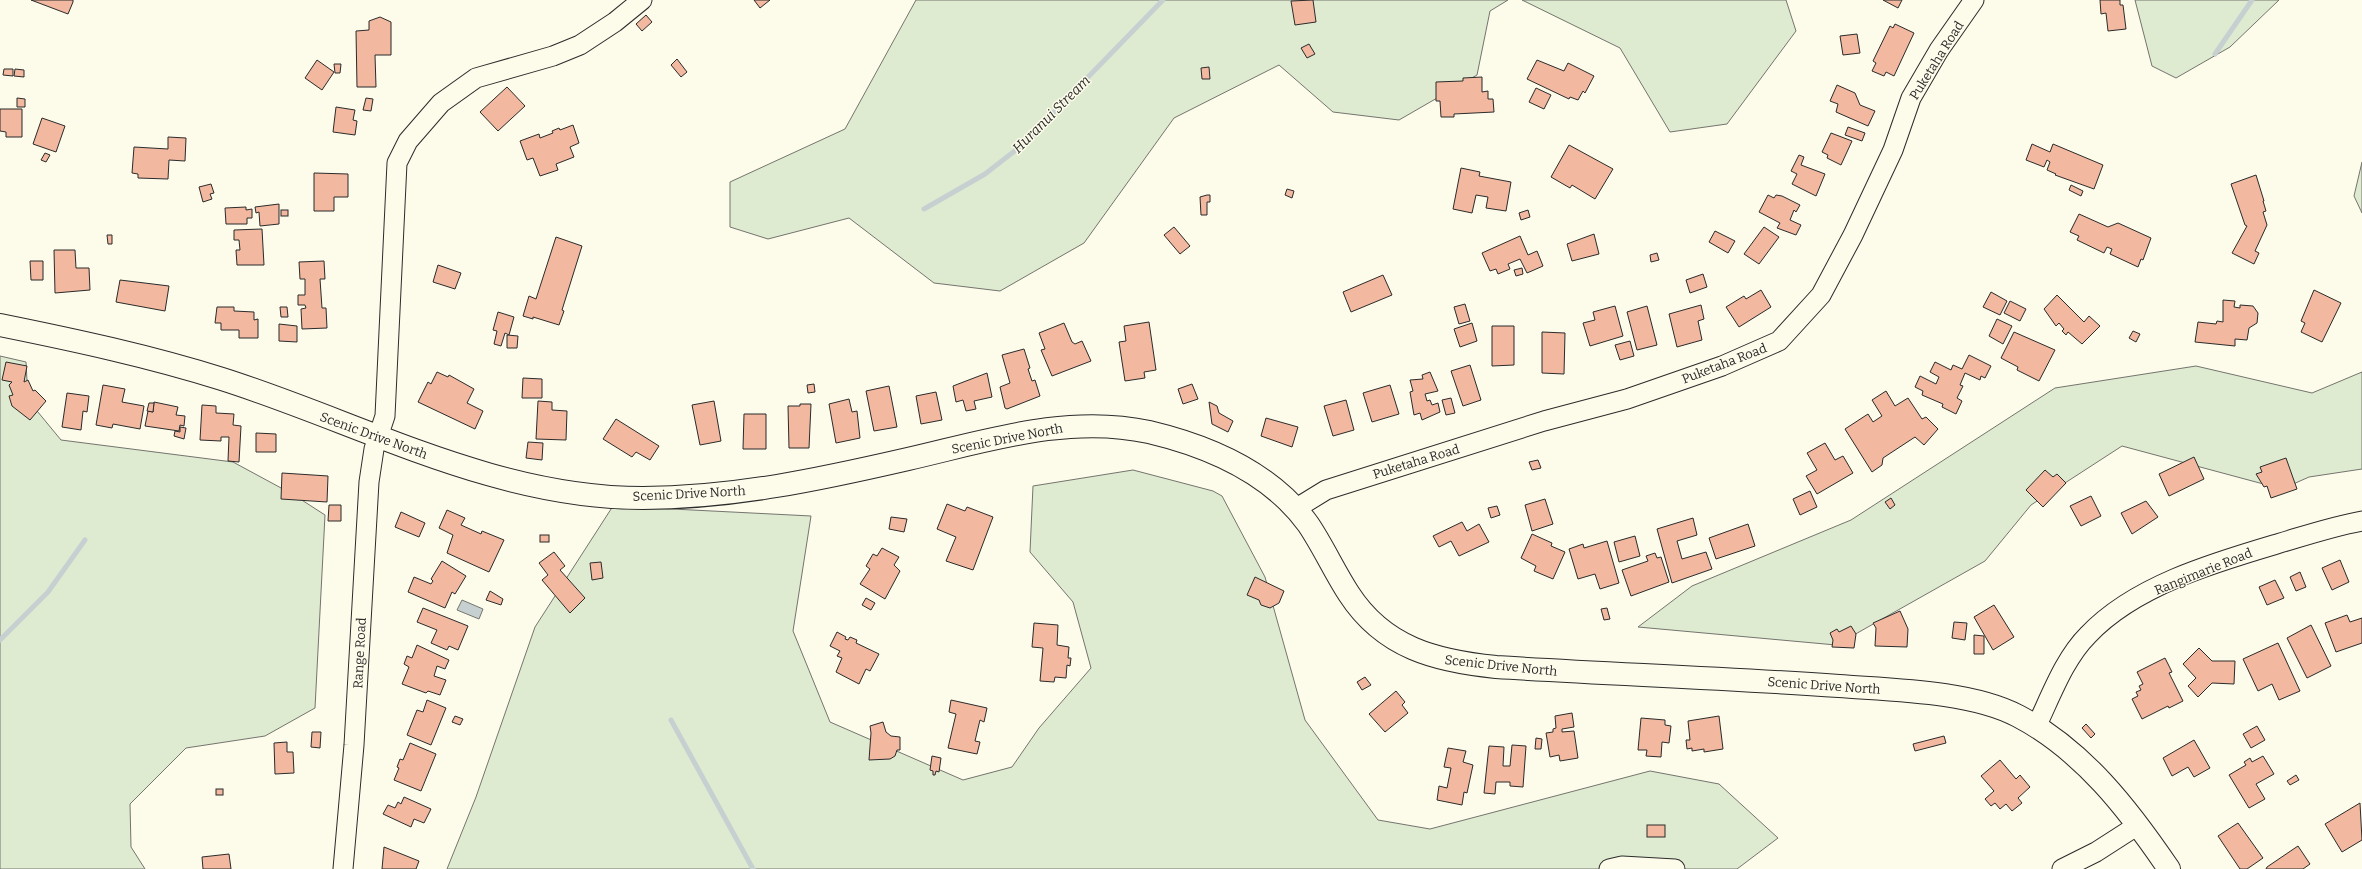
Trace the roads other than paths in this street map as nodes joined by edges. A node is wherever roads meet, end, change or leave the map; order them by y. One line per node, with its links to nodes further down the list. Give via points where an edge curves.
1 (642, 0): 4 (street, Range Road, via 580,45 553,56 476,78 441,103 408,141 397,163 385,416)
2 (1974, 0): 5 (street, Puketaha Road, via 1939,50 1911,98 1893,150 1821,295 1778,341 1722,366 1627,399 1544,421 1326,490)
3 (0, 325): 4 (main road, Scenic Drive North, via 122,352 222,379)
4 (378, 438): 5 (main road, Scenic Drive North, via 512,481 571,492 642,498 781,486 1060,426 1126,427 1164,436 1216,454 1262,478); 9 (street, Range Road, via 369,482 354,745)
5 (1295, 509): 7 (main road, Scenic Drive North, via 1361,611 1399,642 1438,659 1496,667 1896,690 1979,702 2017,716)
6 (2362, 521): 7 (street, Rangimarie Road, via 2341,524 2226,559 2174,580 2128,603 2088,635 2072,654)
7 (2036, 727): 8 (main road, Scenic Drive North, via 2056,740 2091,771)
8 (2138, 824): 12 (street, via 2096,852); 13 (main road, Scenic Drive North)
9 (343, 869)
10 (1609, 869): 11 (street, via 1622,866)
11 (1675, 869)
12 (2062, 869)
13 (2169, 869)

